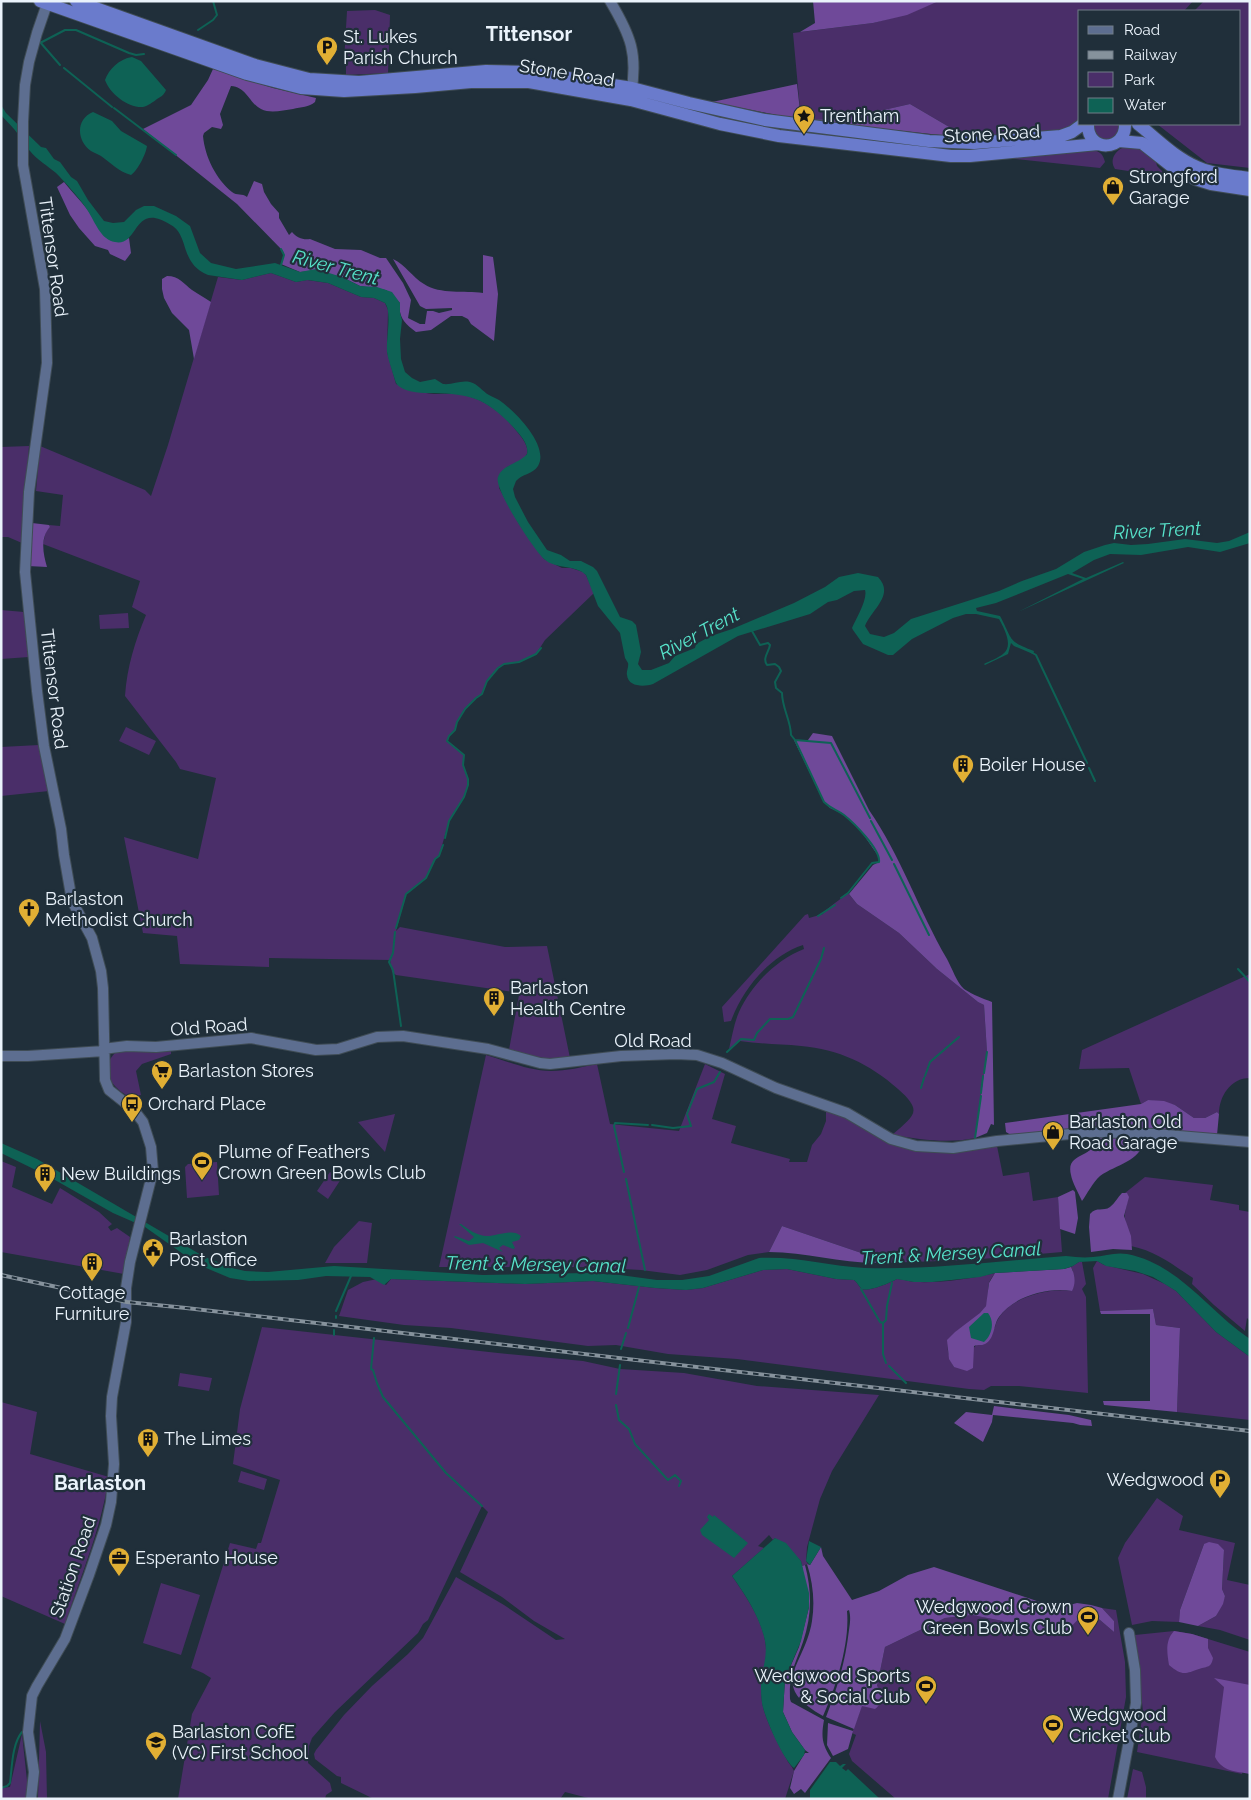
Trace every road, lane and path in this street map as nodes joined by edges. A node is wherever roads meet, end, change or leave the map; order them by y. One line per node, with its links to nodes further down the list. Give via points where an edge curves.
1 (76, 1): 4 (highway, Stone Road, via 255,64 309,79 360,82 486,71 530,72)
2 (610, 1): 4 (street, via 633,49 635,68)
3 (45, 2): 4 (highway, Stone Road, via 247,74 301,88 344,91 472,82 522,82); 13 (street, Tittensor Road, via 25,85 22,148 44,289 47,363 33,452 25,572 44,746 72,901 92,938 98,957)
4 (631, 94): 5 (highway, Stone Road, via 765,120 929,141 980,142 1061,136); 10 (highway, Stone Road, via 720,124 779,136 951,156)
5 (1082, 125)
6 (1088, 125): 10 (highway, via 1092,140)
7 (1125, 125): 9 (highway)
8 (1139, 125): 11 (highway, via 1172,153 1198,168)
9 (1119, 140): 10 (highway, Stone Road, via 1111,145); 12 (highway, via 1142,143 1195,179)
10 (1098, 144)
11 (1250, 178)
12 (1250, 190)
13 (103, 1050): 14 (street, Old Road); 15 (street, Old Road, via 251,1038 327,1050 377,1037 403,1036 482,1048 550,1064 621,1056 689,1055 708,1058 776,1088 847,1113 891,1138 916,1146 953,1148 1091,1132); 17 (street, Station Road, via 109,1090 143,1122 152,1172 130,1262 126,1322 112,1397 114,1464 111,1502 92,1567 65,1639 37,1686 30,1708 28,1732 34,1772)
14 (1, 1056)
15 (1250, 1142)
16 (1129, 1633): 18 (street, via 1136,1703)
17 (31, 1799)
18 (1118, 1799)

